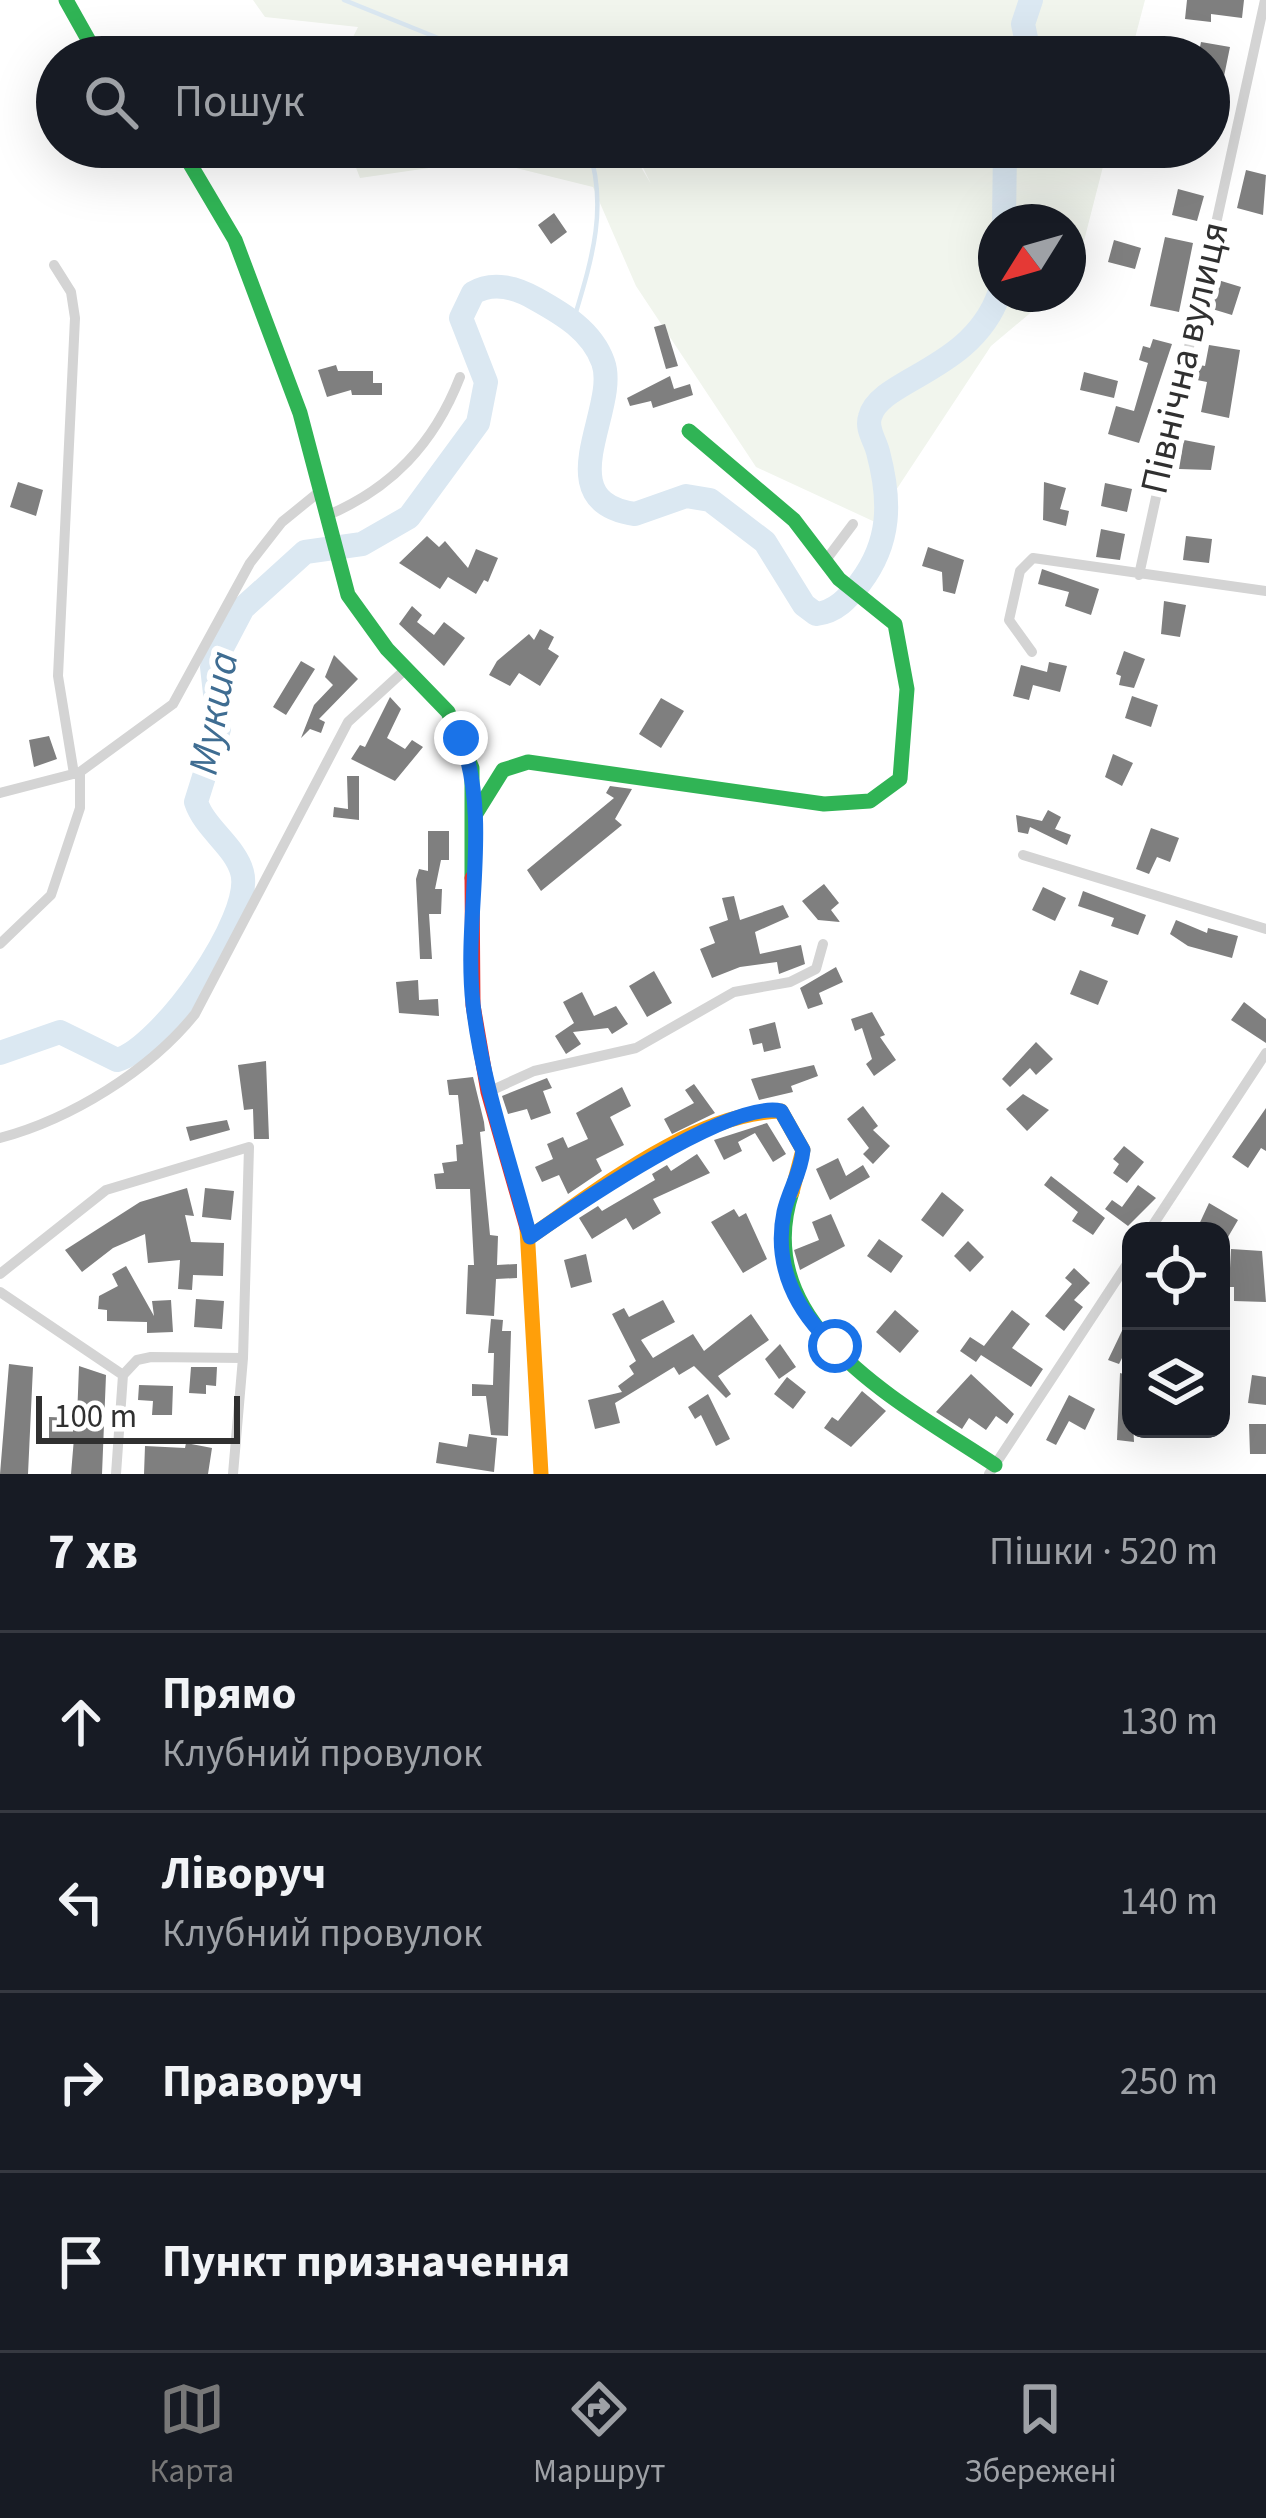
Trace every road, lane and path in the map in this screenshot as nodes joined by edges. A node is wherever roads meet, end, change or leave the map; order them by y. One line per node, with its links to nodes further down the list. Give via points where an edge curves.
1 (66, 0): 3 (street)
2 (1265, 0): 4 (street, Північна вулиця)
3 (86, 36)
4 (1230, 160)
5 (192, 168): 10 (street, via 235,241 300,413)
6 (1228, 168): 14 (street, Північна вулиця)
7 (54, 266): 18 (street, via 71,292 75,318 58,676)
8 (460, 376): 11 (street, via 414,457)
9 (689, 431): 13 (street, via 788,514)
10 (319, 492): 11 (street); 18 (street, via 250,563 173,704)
11 (327, 521): 17 (street, via 347,595)
12 (853, 524): 13 (street)
13 (826, 560): 20 (street, via 889,614 899,635 906,757 888,794 869,804 760,799 528,762 503,770)
14 (1139, 575): 15 (street); 16 (street, via 1063,559 1028,561 1009,620)
15 (1266, 591)
16 (1032, 652)
17 (406, 669): 20 (street, via 448,712 461,738); 27 (street, via 348,722 174,1040 147,1064)
18 (77, 773): 19 (street); 23 (street, via 80,808 51,895)
19 (0, 793)
20 (476, 815): 26 (street, via 469,944)
21 (1023, 854): 22 (street)
22 (1266, 929)
23 (0, 944)
24 (823, 944): 26 (street, via 816,969 790,982 734,992 636,1048 534,1071)
25 (1266, 1053): 28 (street)
26 (488, 1092): 29 (street)
27 (0, 1138)
28 (1155, 1222)
29 (530, 1237): 35 (street, via 731,1119 781,1111 803,1150 782,1235 803,1314); 38 (street)
30 (1122, 1272): 35 (street)
31 (0, 1274): 33 (street, via 106,1190 249,1147)
32 (0, 1292): 34 (street)
33 (243, 1358): 34 (street, via 152,1357); 37 (street)
34 (123, 1375): 36 (street)
35 (992, 1469)
36 (116, 1474)
37 (233, 1474)
38 (541, 1474)

